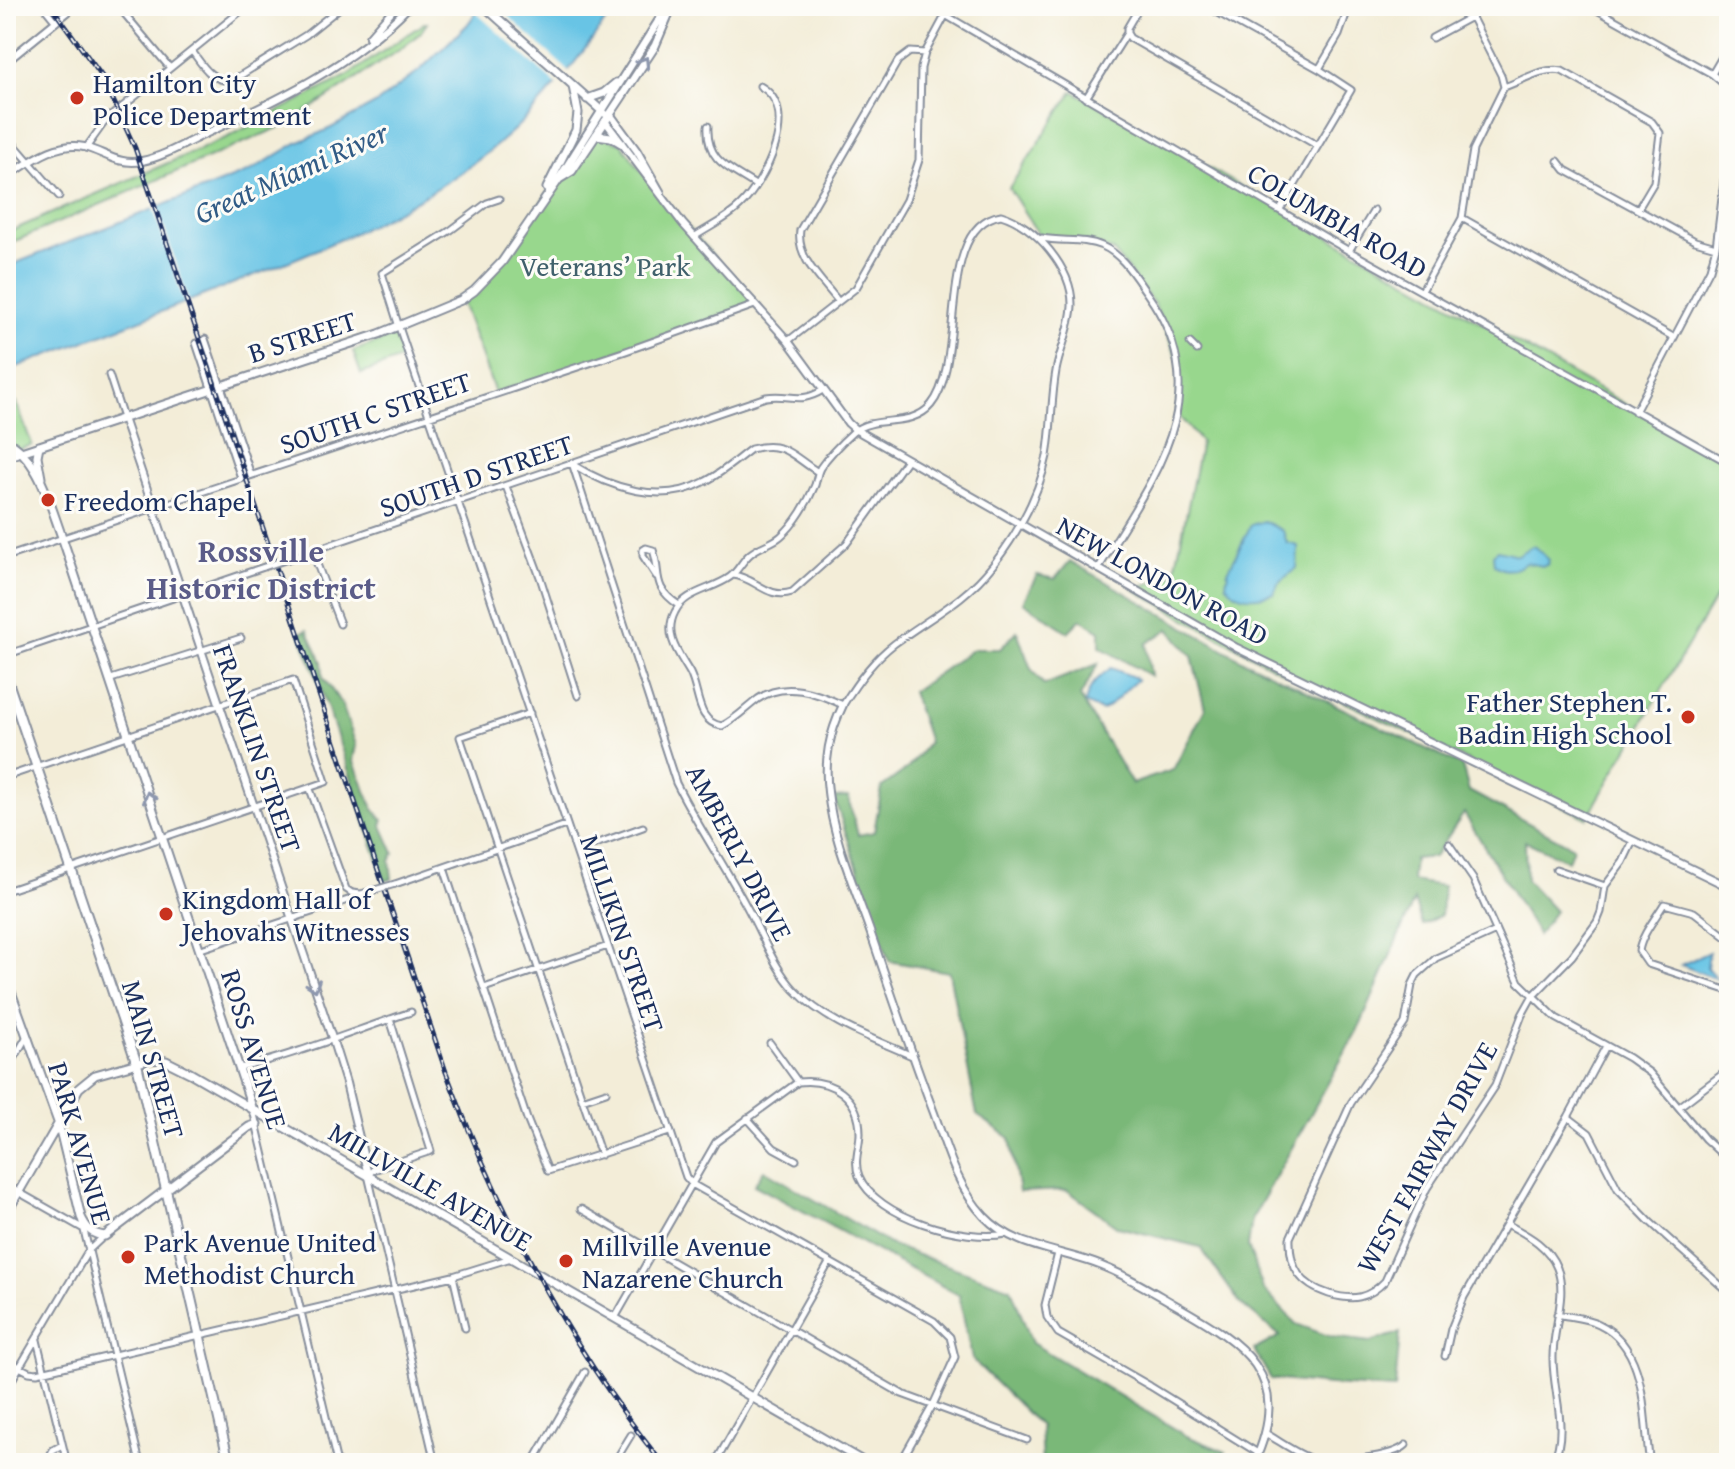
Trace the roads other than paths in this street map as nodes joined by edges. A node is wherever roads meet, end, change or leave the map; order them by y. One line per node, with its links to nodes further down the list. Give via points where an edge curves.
1 (43, 6): 18 (street)
2 (75, 6): 18 (street)
3 (118, 6): 26 (street)
4 (247, 6): 23 (street)
5 (342, 6): 23 (street, via 233,80 210,75)
6 (396, 6): 21 (street)
7 (409, 6): 21 (street)
8 (484, 6): 30 (main road)
9 (670, 6): 29 (main road, B STREET); 37 (main road, B STREET, one-way to 9, via 655,46)
10 (930, 6): 16 (street, COLUMBIA ROAD)
11 (1140, 6): 19 (street)
12 (1206, 6): 27 (street)
13 (1349, 6): 27 (street)
14 (1466, 6): 17 (street)
15 (1590, 6): 28 (street)
16 (945, 16): 24 (street); 34 (street, COLUMBIA ROAD)
17 (1471, 17): 20 (street); 32 (street)
18 (56, 22): 25 (street)
19 (1127, 33): 34 (street); 43 (street)
20 (1432, 38)
21 (365, 43): 44 (street, via 317,78 156,157 118,161)
22 (1729, 45): 28 (street)
23 (192, 51): 26 (street)
24 (925, 53): 65 (street, via 914,178 864,276); 65 (street, via 910,52 898,61 800,230 804,256)
25 (6, 62)
26 (170, 68): 44 (street, via 101,125)
27 (1319, 69): 43 (street, via 1351,90)
28 (1712, 74): 33 (street)
29 (623, 78): 35 (main road); 36 (main road, B STREET)
30 (573, 86): 35 (main road); 53 (main road, via 578,119 573,140)
31 (760, 86): 49 (street, via 774,99 780,123 771,158)
32 (1504, 87): 54 (street, via 1544,71 1562,71 1652,122 1660,133 1654,182); 57 (street, via 1473,150)
33 (1729, 93)
34 (1086, 98): 55 (street, COLUMBIA ROAD)
35 (587, 99): 36 (main road)
36 (600, 112): 37 (main road); 48 (main road, B STREET)
37 (608, 118): 40 (main road, B STREET); 42 (street, NEW LONDON ROAD); 51 (street, NEW LONDON ROAD, via 637,151)
38 (708, 126): 49 (street, via 707,139 717,160)
39 (6, 135): 46 (street)
40 (596, 135): 42 (main road); 48 (main road, B STREET, via 572,171)
41 (1729, 141): 61 (street)
42 (621, 143): 51 (street, NEW LONDON ROAD)
43 (1318, 146): 55 (street)
44 (86, 148): 46 (street, via 61,147)
45 (1558, 161): 54 (street, via 1565,170)
46 (29, 163): 47 (street); 50 (street)
47 (6, 177)
48 (559, 179): 53 (main road, B STREET)
49 (755, 185): 58 (street, via 739,207)
50 (59, 196)
51 (662, 196): 58 (street, NEW LONDON ROAD)
52 (499, 199): 67 (street, MILLIKIN STREET, via 382,273)
53 (542, 202): 67 (main road, B STREET, via 502,262 474,291)
54 (1638, 209): 61 (street)
55 (1280, 210): 62 (street, COLUMBIA ROAD)
56 (1374, 210): 62 (street)
57 (1462, 218): 64 (street); 68 (street)
58 (694, 237): 66 (street, NEW LONDON ROAD)
59 (1040, 237): 60 (street); 63 (street); 80 (street, via 1001,215 984,221 964,252 945,373 931,406 907,419)
60 (1061, 242): 63 (street); 100 (street, via 1093,243 1114,252 1155,305 1179,363 1180,395 1169,445)
61 (1716, 247): 68 (street, via 1710,269)
62 (1349, 251): 64 (street, COLUMBIA ROAD)
63 (1052, 254): 95 (street, via 1070,289 1071,314 1056,370 1046,457)
64 (1422, 291): 77 (street, COLUMBIA ROAD)
65 (838, 301): 70 (street)
66 (756, 304): 70 (street, NEW LONDON ROAD); 78 (street, SOUTH C STREET)
67 (399, 327): 75 (main road, B STREET); 78 (street, MILLIKIN STREET)
68 (1673, 337): 77 (street)
69 (205, 339): 75 (street)
70 (788, 341): 76 (street, NEW LONDON ROAD)
71 (196, 343): 75 (street)
72 (1190, 343): 73 (street)
73 (1197, 350)
74 (109, 375): 79 (street, FRANKLIN STREET)
75 (216, 387): 79 (main road, B STREET); 89 (street); 90 (street)
76 (823, 390): 80 (street, NEW LONDON ROAD); 86 (street, SOUTH D STREET, via 804,399 766,397)
77 (1635, 412): 87 (street, COLUMBIA ROAD)
78 (428, 415): 89 (street, SOUTH C STREET); 93 (street, MILLIKIN STREET)
79 (123, 418): 82 (main road, B STREET); 94 (street, FRANKLIN STREET)
80 (856, 430): 85 (street, NEW LONDON ROAD); 88 (street)
81 (6, 441): 83 (main road, ROSS AVENUE)
82 (39, 446): 83 (main road, B STREET); 91 (main road)
83 (21, 451): 84 (main road, B STREET); 91 (main road, ROSS AVENUE)
84 (6, 457)
85 (906, 461): 95 (street, NEW LONDON ROAD); 103 (street, via 847,543 792,592 771,593)
86 (572, 463): 88 (street, via 615,486 659,493 705,482 760,447 793,453); 92 (street, SOUTH D STREET); 152 (street, AMBERLY DRIVE, via 676,783 784,977 832,1019)
87 (1729, 463)
88 (818, 472): 99 (street, via 791,526)
89 (251, 475): 90 (street, SOUTH C STREET)
90 (241, 478): 94 (street, SOUTH C STREET)
91 (41, 481): 96 (main road, ROSS AVENUE)
92 (506, 486): 93 (street, SOUTH D STREET); 113 (street)
93 (457, 503): 97 (street, SOUTH D STREET); 116 (street, MILLIKIN STREET)
94 (155, 507): 96 (street, SOUTH C STREET); 104 (street, FRANKLIN STREET)
95 (1020, 525): 100 (street, NEW LONDON ROAD); 115 (street, via 978,583 893,645 858,680)
96 (62, 537): 98 (street, SOUTH C STREET); 107 (main road, ROSS AVENUE)
97 (312, 551): 104 (street, SOUTH D STREET, bridge); 106 (street)
98 (6, 557)
99 (745, 560): 101 (street); 103 (street)
100 (1098, 569): 125 (street, NEW LONDON ROAD, via 1298,680)
101 (733, 575): 103 (street); 105 (street)
102 (656, 576): 102 (street, via 656,555 646,548 643,556); 105 (street)
103 (746, 576)
104 (183, 594): 107 (street, SOUTH D STREET); 109 (street, FRANKLIN STREET)
105 (679, 605): 115 (street, via 671,623 672,640 703,715 713,724 722,726 762,696 791,688)
106 (340, 624)
107 (92, 625): 110 (street, SOUTH D STREET); 112 (main road, ROSS AVENUE)
108 (241, 638): 109 (street)
109 (202, 650): 112 (street); 114 (street, FRANKLIN STREET)
110 (6, 655)
111 (6, 676): 118 (main road, MAIN STREET)
112 (111, 679): 117 (main road, ROSS AVENUE)
113 (578, 696)
114 (219, 705): 117 (street); 120 (street, via 293,680 326,782); 121 (street, FRANKLIN STREET)
115 (843, 705): 152 (street, via 827,749 831,811)
116 (530, 713): 122 (street, MILLIKIN STREET); 127 (street, via 460,737)
117 (129, 736): 118 (street); 124 (main road, ROSS AVENUE, one-way to 117)
118 (37, 767): 119 (street); 130 (main road, MAIN STREET)
119 (6, 777)
120 (310, 789): 121 (street); 129 (street, bridge, via 346,889 352,893)
121 (255, 808): 124 (street); 136 (street, FRANKLIN STREET)
122 (566, 825): 127 (street); 128 (street, MILLIKIN STREET)
123 (643, 827): 128 (street)
124 (163, 838): 130 (street); 140 (main road, ROSS AVENUE)
125 (1633, 841): 132 (street, WEST FAIRWAY DRIVE); 133 (street, NEW LONDON ROAD)
126 (1449, 844): 137 (street, via 1473,879)
127 (498, 849): 129 (street); 141 (street)
128 (576, 851): 139 (street, MILLIKIN STREET)
129 (444, 868): 143 (street)
130 (72, 869): 134 (street); 153 (main road, MAIN STREET)
131 (1556, 869): 132 (street)
132 (1605, 886): 145 (street, WEST FAIRWAY DRIVE, via 1597,922)
133 (1729, 887)
134 (6, 891)
135 (373, 892): 136 (street)
136 (291, 918): 140 (street); 149 (street, FRANKLIN STREET, one-way to 149)
137 (1496, 931): 145 (street, via 1519,982); 145 (street, WEST FAIRWAY DRIVE, via 1436,958 1417,975 1405,1023 1344,1117 1290,1238 1291,1262 1313,1288 1356,1299 1385,1281 1427,1188 1495,1085)
138 (1729, 939): 144 (street, via 1702,917 1664,904 1639,951 1648,964)
139 (608, 946): 141 (street); 166 (street, MILLIKIN STREET)
140 (201, 949): 154 (main road, ROSS AVENUE)
141 (539, 969): 143 (street); 159 (street)
142 (6, 978): 148 (main road, PARK AVENUE)
143 (484, 988): 167 (street, via 548,1171)
144 (1729, 991)
145 (1532, 997): 151 (street, via 1556,1018)
146 (411, 1012): 147 (street)
147 (390, 1019): 149 (street); 170 (street, via 431,1151)
148 (27, 1036): 156 (street); 164 (main road, PARK AVENUE)
149 (332, 1038): 154 (street); 170 (street, FRANKLIN STREET)
150 (770, 1043): 157 (street)
151 (1606, 1046): 160 (street, via 1650,1073); 162 (street)
152 (912, 1056): 180 (street, via 964,1189)
153 (137, 1064): 161 (main road, MILLVILLE AVENUE, via 166,1061); 164 (main road, MILLVILLE AVENUE, via 92,1076); 173 (main road, MAIN STREET)
154 (240, 1068): 161 (main road, ROSS AVENUE)
155 (1729, 1069): 160 (street)
156 (6, 1073)
157 (798, 1082): 163 (street); 180 (street, via 829,1084 850,1101 860,1133 856,1167 873,1196 917,1221 948,1231)
158 (606, 1092): 159 (street)
159 (582, 1100): 167 (street)
160 (1679, 1107): 169 (street)
161 (253, 1110): 165 (street, ROSS AVENUE); 170 (main road, MILLVILLE AVENUE)
162 (1568, 1117): 178 (street); 189 (street, via 1589,1133 1618,1189)
163 (747, 1118): 168 (street, via 774,1148); 171 (street, via 716,1142)
164 (58, 1122): 174 (main road, MILLVILLE AVENUE); 177 (main road, PARK AVENUE)
165 (257, 1124): 173 (main road); 190 (street, ROSS AVENUE)
166 (669, 1132): 167 (street); 171 (street, MILLIKIN STREET)
167 (601, 1155)
168 (796, 1160)
169 (1729, 1161)
170 (368, 1175): 185 (main road, MILLVILLE AVENUE); 188 (street, FRANKLIN STREET)
171 (692, 1184): 182 (street); 186 (street)
172 (6, 1185): 174 (street)
173 (167, 1190): 181 (main road); 195 (main road, MAIN STREET)
174 (18, 1192): 176 (main road, MILLVILLE AVENUE); 179 (street)
175 (581, 1209): 182 (street)
176 (6, 1214)
177 (81, 1217): 179 (street, PARK AVENUE); 181 (main road, via 91,1232)
178 (1507, 1224): 191 (street, via 1536,1240 1553,1259 1561,1284); 198 (street, via 1464,1297)
179 (83, 1229): 183 (street, PARK AVENUE)
180 (1006, 1234): 184 (street)
181 (105, 1236): 183 (street)
182 (653, 1250): 192 (street); 194 (street)
183 (88, 1251): 196 (street); 197 (street, PARK AVENUE)
184 (1058, 1253): 206 (street, via 1129,1279 1230,1337 1265,1385); 211 (street, via 1045,1305 1058,1333)
185 (512, 1258): 187 (street); 192 (main road, MILLVILLE AVENUE)
186 (829, 1263): 194 (street); 205 (street, via 934,1321 950,1337 955,1357)
187 (453, 1276): 188 (street); 193 (street)
188 (394, 1289): 190 (street); 218 (street, FRANKLIN STREET)
189 (1729, 1293)
190 (302, 1311): 195 (street); 217 (street, ROSS AVENUE)
191 (1557, 1314): 212 (street, via 1597,1323 1626,1346 1637,1369); 225 (street, via 1553,1359 1561,1436)
192 (615, 1318): 204 (main road, MILLVILLE AVENUE)
193 (465, 1328)
194 (791, 1329): 204 (street); 205 (street, via 902,1394)
195 (200, 1334): 197 (street); 216 (main road, MAIN STREET)
196 (36, 1338): 200 (street); 201 (street)
197 (113, 1355): 201 (street); 215 (street, PARK AVENUE)
198 (1445, 1356)
199 (6, 1360): 200 (street)
200 (19, 1367): 201 (street); 203 (street)
201 (46, 1370): 209 (street)
202 (585, 1372): 219 (street)
203 (6, 1390)
204 (752, 1397): 221 (street); 222 (main road, MILLVILLE AVENUE)
205 (933, 1405): 208 (street); 223 (street)
206 (1265, 1433): 210 (street, via 1325,1461 1392,1454); 211 (street)
207 (631, 1435): 220 (street)
208 (1027, 1440)
209 (62, 1445): 213 (street); 214 (street)
210 (1406, 1445)
211 (1259, 1453): 224 (street)
212 (1649, 1457)
213 (46, 1463)
214 (67, 1463)
215 (140, 1463)
216 (229, 1463)
217 (337, 1463)
218 (435, 1463)
219 (533, 1463)
220 (614, 1463)
221 (715, 1463)
222 (866, 1463)
223 (900, 1463)
224 (1254, 1463)
225 (1553, 1463)

